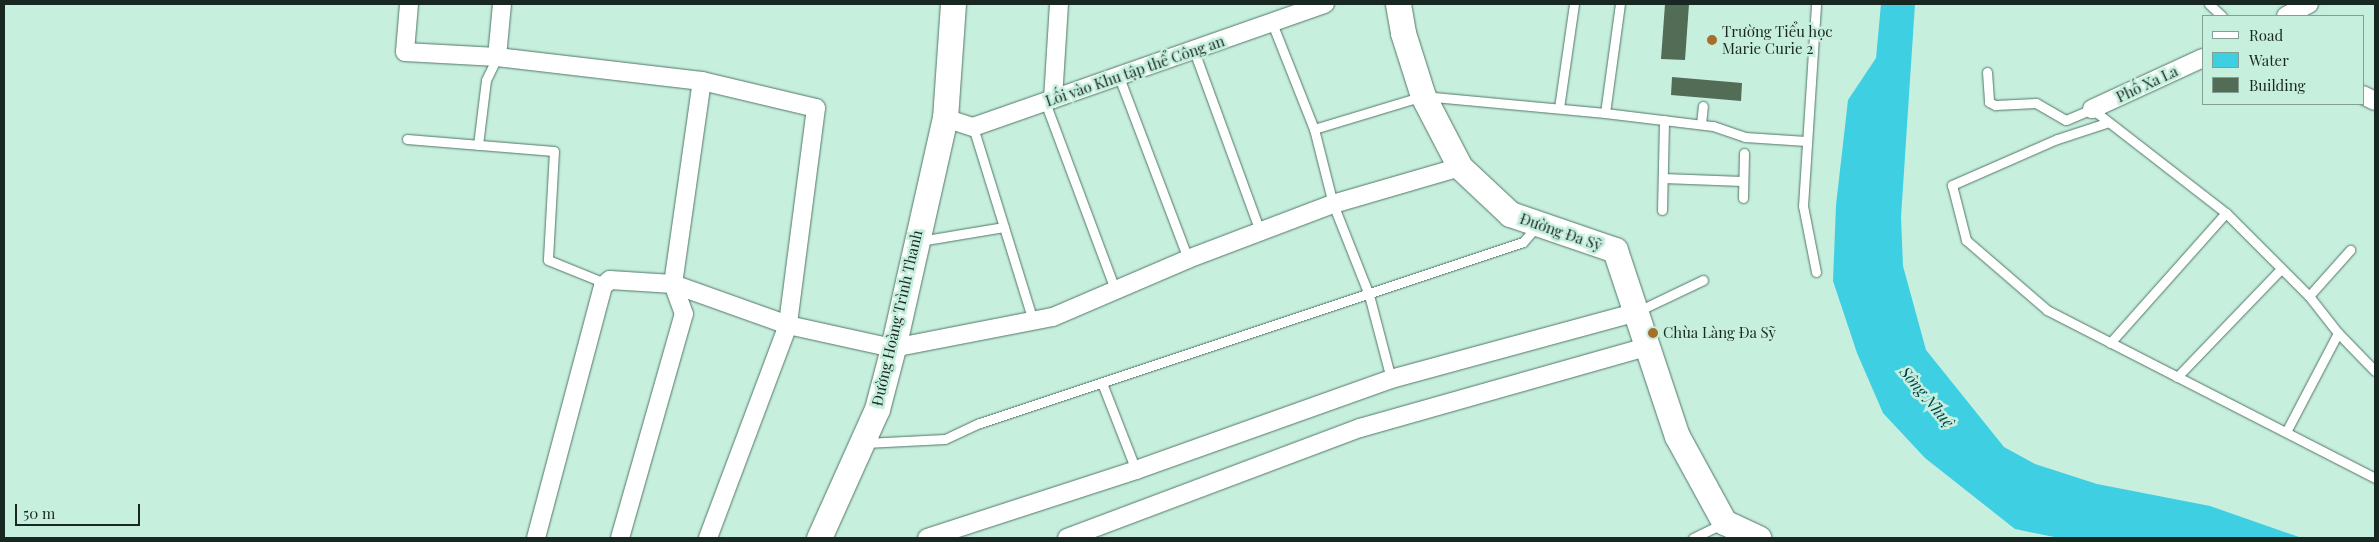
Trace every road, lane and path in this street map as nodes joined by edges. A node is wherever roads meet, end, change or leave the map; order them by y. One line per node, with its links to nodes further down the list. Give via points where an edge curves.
1 (409, 4): 16 (street, via 405,52)
2 (502, 4): 16 (street)
3 (953, 4): 27 (street, Đường Hoàng Trình Thanh)
4 (1060, 4): 22 (street)
5 (1325, 4): 14 (street, Lối vào Khu tập thể Công an)
6 (1398, 4): 21 (street, Đường Đa Sỹ, via 1403,33)
7 (1574, 4): 24 (lane)
8 (1620, 4): 26 (lane)
9 (1816, 4): 34 (lane)
10 (2209, 4): 12 (lane)
11 (2309, 4): 13 (street)
12 (2221, 15)
13 (2288, 15)
14 (1272, 23): 15 (street, Lối vào Khu tập thể Công an); 32 (lane)
15 (1194, 51): 19 (street, Lối vào Khu tập thể Công an); 46 (lane)
16 (497, 57): 20 (street); 35 (lane, via 486,80)
17 (2202, 58): 25 (street, Phố Xa La)
18 (1987, 72): 25 (lane, via 1989,102 1995,105 2036,103 2066,120)
19 (1119, 77): 22 (street, Lối vào Khu tập thể Công an); 49 (lane)
20 (702, 81): 54 (street); 60 (street, via 816,108)
21 (1423, 96): 24 (lane); 32 (lane); 37 (street, Đường Đa Sỹ)
22 (1049, 101): 31 (street, Lối vào Khu tập thể Công an); 55 (lane)
23 (1702, 106): 30 (lane)
24 (1559, 108): 26 (lane)
25 (2092, 109): 29 (lane)
26 (1605, 113): 28 (lane)
27 (945, 118): 31 (street); 47 (street, Đường Hoàng Trình Thanh)
28 (1664, 120): 30 (lane); 38 (lane)
29 (2106, 123): 43 (lane); 62 (lane, via 2057,139 1952,185 1966,240 2047,310)
30 (1701, 124): 34 (lane, via 1745,137)
31 (973, 127): 45 (lane)
32 (1314, 129): 41 (lane)
33 (407, 139): 35 (lane)
34 (1806, 141): 51 (lane, via 1803,206)
35 (478, 145): 53 (lane, via 554,152 548,260)
36 (1744, 152): 39 (lane)
37 (1460, 167): 41 (street); 44 (street, Đường Đa Sỹ, via 1510,214)
38 (1663, 178): 39 (lane); 42 (lane)
39 (1742, 181): 40 (lane)
40 (1744, 198)
41 (1333, 204): 46 (street); 56 (lane)
42 (1662, 210)
43 (2226, 214): 50 (lane); 62 (lane)
44 (1537, 226): 56 (lane, via 1523,242); 58 (street, Đường Đa Sỹ, via 1615,250)
45 (1004, 227): 47 (lane); 59 (lane)
46 (1260, 231): 49 (street)
47 (915, 242): 64 (street, Đường Hoàng Trình Thanh)
48 (2350, 250): 57 (lane)
49 (1188, 259): 55 (street)
50 (2280, 270): 57 (lane); 66 (lane)
51 (1816, 272)
52 (1703, 280): 58 (lane)
53 (605, 283): 54 (street); 75 (street)
54 (673, 284): 60 (street); 76 (street, via 684,314)
55 (1115, 289): 59 (street, via 1053,316)
56 (1368, 295): 67 (lane); 68 (lane)
57 (2309, 296): 61 (lane)
58 (1634, 313): 63 (street, Đường Đa Sỹ); 67 (street)
59 (1033, 321): 64 (street)
60 (788, 324): 64 (street); 77 (street)
61 (2338, 333): 65 (lane); 69 (lane)
62 (2110, 343): 66 (lane)
63 (1646, 347): 73 (street, Đường Đa Sỹ, via 1677,436); 74 (street, via 1360,428)
64 (893, 348): 70 (street, Đường Hoàng Trình Thanh, via 877,409)
65 (2375, 371)
66 (2177, 377): 69 (lane)
67 (1390, 379): 71 (street)
68 (1102, 383): 70 (lane, via 980,423 946,439); 71 (lane)
69 (2286, 432): 72 (lane)
70 (863, 443): 78 (street, Đường Hoàng Trình Thanh)
71 (1136, 470): 79 (street)
72 (2375, 478)
73 (1724, 522): 81 (lane); 82 (street)
74 (1088, 534): 80 (street)
75 (536, 538)
76 (620, 538)
77 (708, 538)
78 (819, 538)
79 (927, 538)
80 (1068, 538)
81 (1693, 538)
82 (1759, 538)

